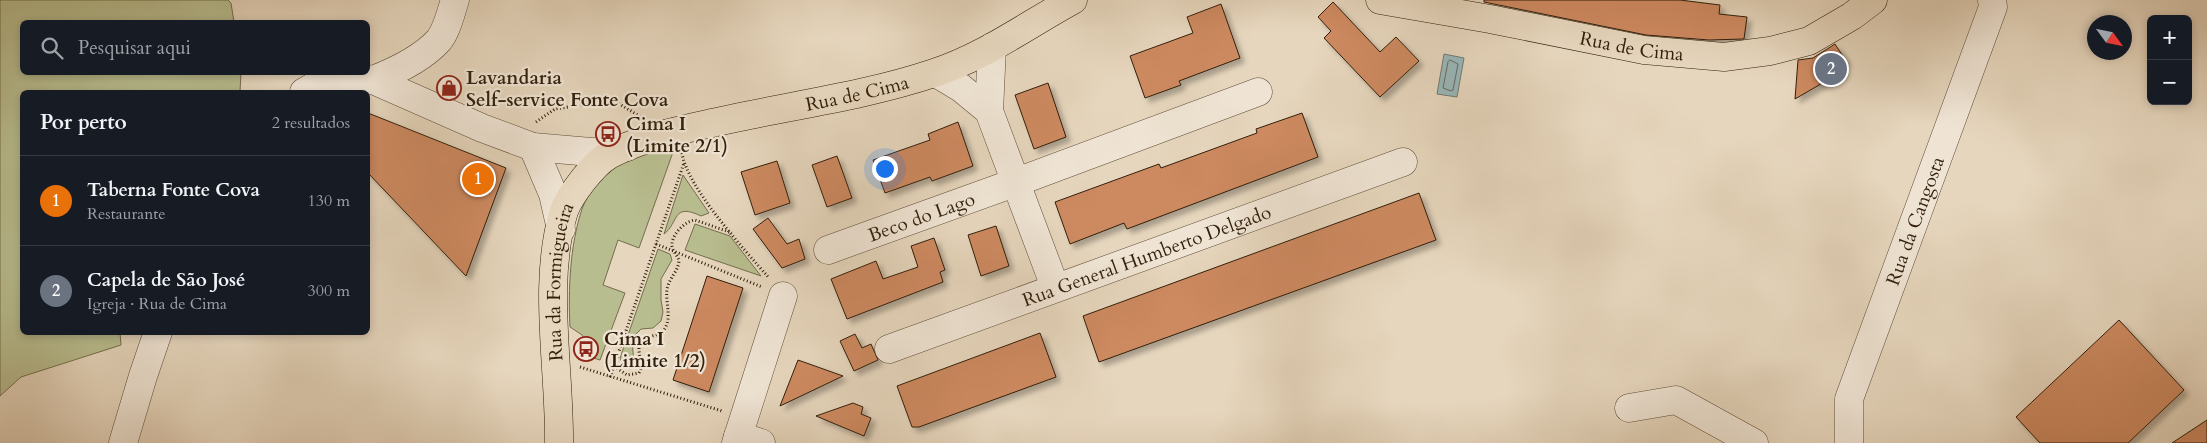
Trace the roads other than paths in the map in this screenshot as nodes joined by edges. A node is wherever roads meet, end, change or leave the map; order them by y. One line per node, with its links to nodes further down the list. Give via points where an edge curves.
1 (455, 0): 8 (street, via 440,39 416,59)
2 (1073, 0): 6 (main road, Rua de Cima)
3 (1380, 0): 4 (main road, Rua de Cima, via 1644,50 1724,56 1770,51 1809,41)
4 (1873, 0)
5 (1992, 0): 27 (street, Rua da Cangosta, via 1993,7 1849,399)
6 (992, 47): 7 (main road, Rua de Cima); 11 (street)
7 (936, 72): 11 (street); 13 (main road, Rua de Cima, via 853,96 652,137)
8 (373, 80): 9 (street, via 352,76 321,82); 12 (street)
9 (307, 90)
10 (1258, 92): 15 (street, Beco do Lago)
11 (988, 111): 15 (street)
12 (527, 145): 13 (street, via 591,152); 16 (street, via 553,194)
13 (627, 147): 16 (main road, Rua da Formigueira, via 606,156 580,183 565,210)
14 (1404, 162): 18 (street, Rua General Humberto Delgado)
15 (1014, 184): 17 (street, Beco do Lago); 18 (street)
16 (561, 229): 25 (main road, Rua da Formigueira, via 556,253 554,311 560,403)
17 (828, 250)
18 (1055, 288): 21 (street, Rua General Humberto Delgado)
19 (783, 296): 23 (street)
20 (157, 335): 24 (street)
21 (889, 349)
22 (1629, 408): 26 (street, via 1676,400)
23 (745, 435)
24 (123, 443)
25 (559, 443)
26 (1754, 443)
27 (1849, 443)

